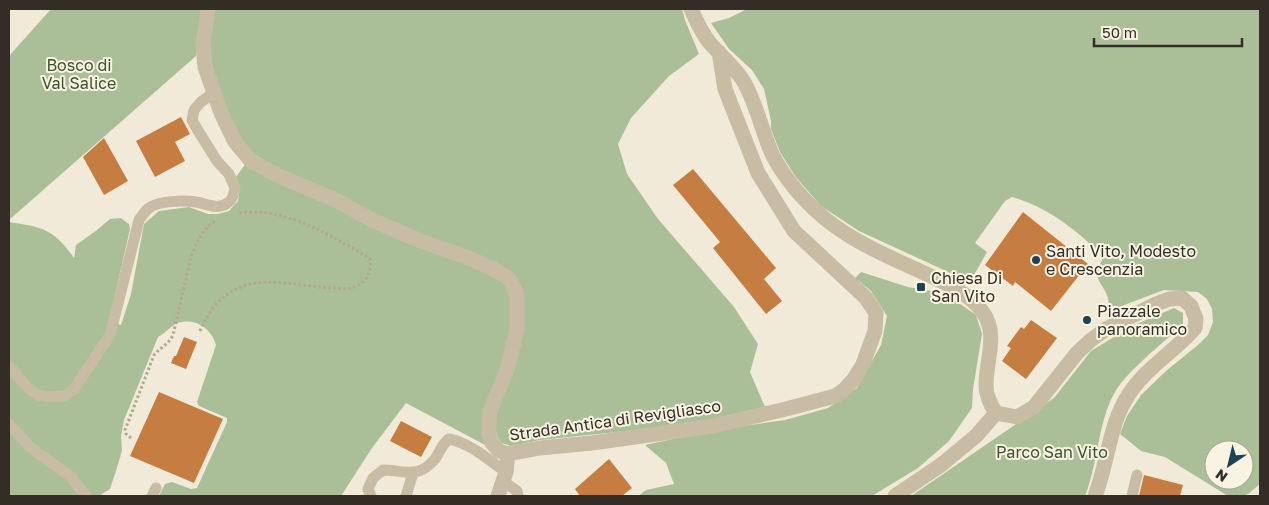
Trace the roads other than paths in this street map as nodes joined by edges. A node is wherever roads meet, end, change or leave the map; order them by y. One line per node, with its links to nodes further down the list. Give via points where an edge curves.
1 (208, 9): 4 (street, Strada Antica di Revigliasco, via 203,45)
2 (691, 9): 3 (street, via 709,42)
3 (719, 52): 6 (street, via 743,80 782,171 821,216 873,249 952,287 982,311 992,337 986,385 988,400); 8 (street, Strada Antica di Revigliasco, via 726,89 758,174 794,230 866,298 876,313 875,331 863,364 854,379 835,396 786,409 713,426)
4 (213, 93): 5 (lane, via 194,110 192,120 217,161 230,174 235,188 231,200 224,206 214,207 188,201 158,204 144,214 139,220 110,335 74,389 65,396 37,395); 8 (street, Strada Antica di Revigliasco, via 235,142 251,161 372,220 469,258 507,277 517,295 517,329 507,370 490,411 489,434 499,451)
5 (9, 366)
6 (996, 413): 16 (street, via 976,436 941,465); 17 (street, via 1017,417 1034,407 1091,340 1106,329 1169,299 1182,298 1191,306 1196,319 1195,328 1130,392 1120,410)
7 (9, 424): 12 (lane, via 32,448 70,476)
8 (508, 454): 11 (street)
9 (413, 473): 11 (lane, via 435,458 449,439 472,449); 13 (lane, via 383,470 370,484); 14 (lane)
10 (1137, 476): 18 (lane)
11 (503, 484): 15 (lane, via 517,491)
12 (86, 496)
13 (371, 496)
14 (406, 496)
15 (518, 496)
16 (895, 496)
17 (1095, 496)
18 (1132, 496)

